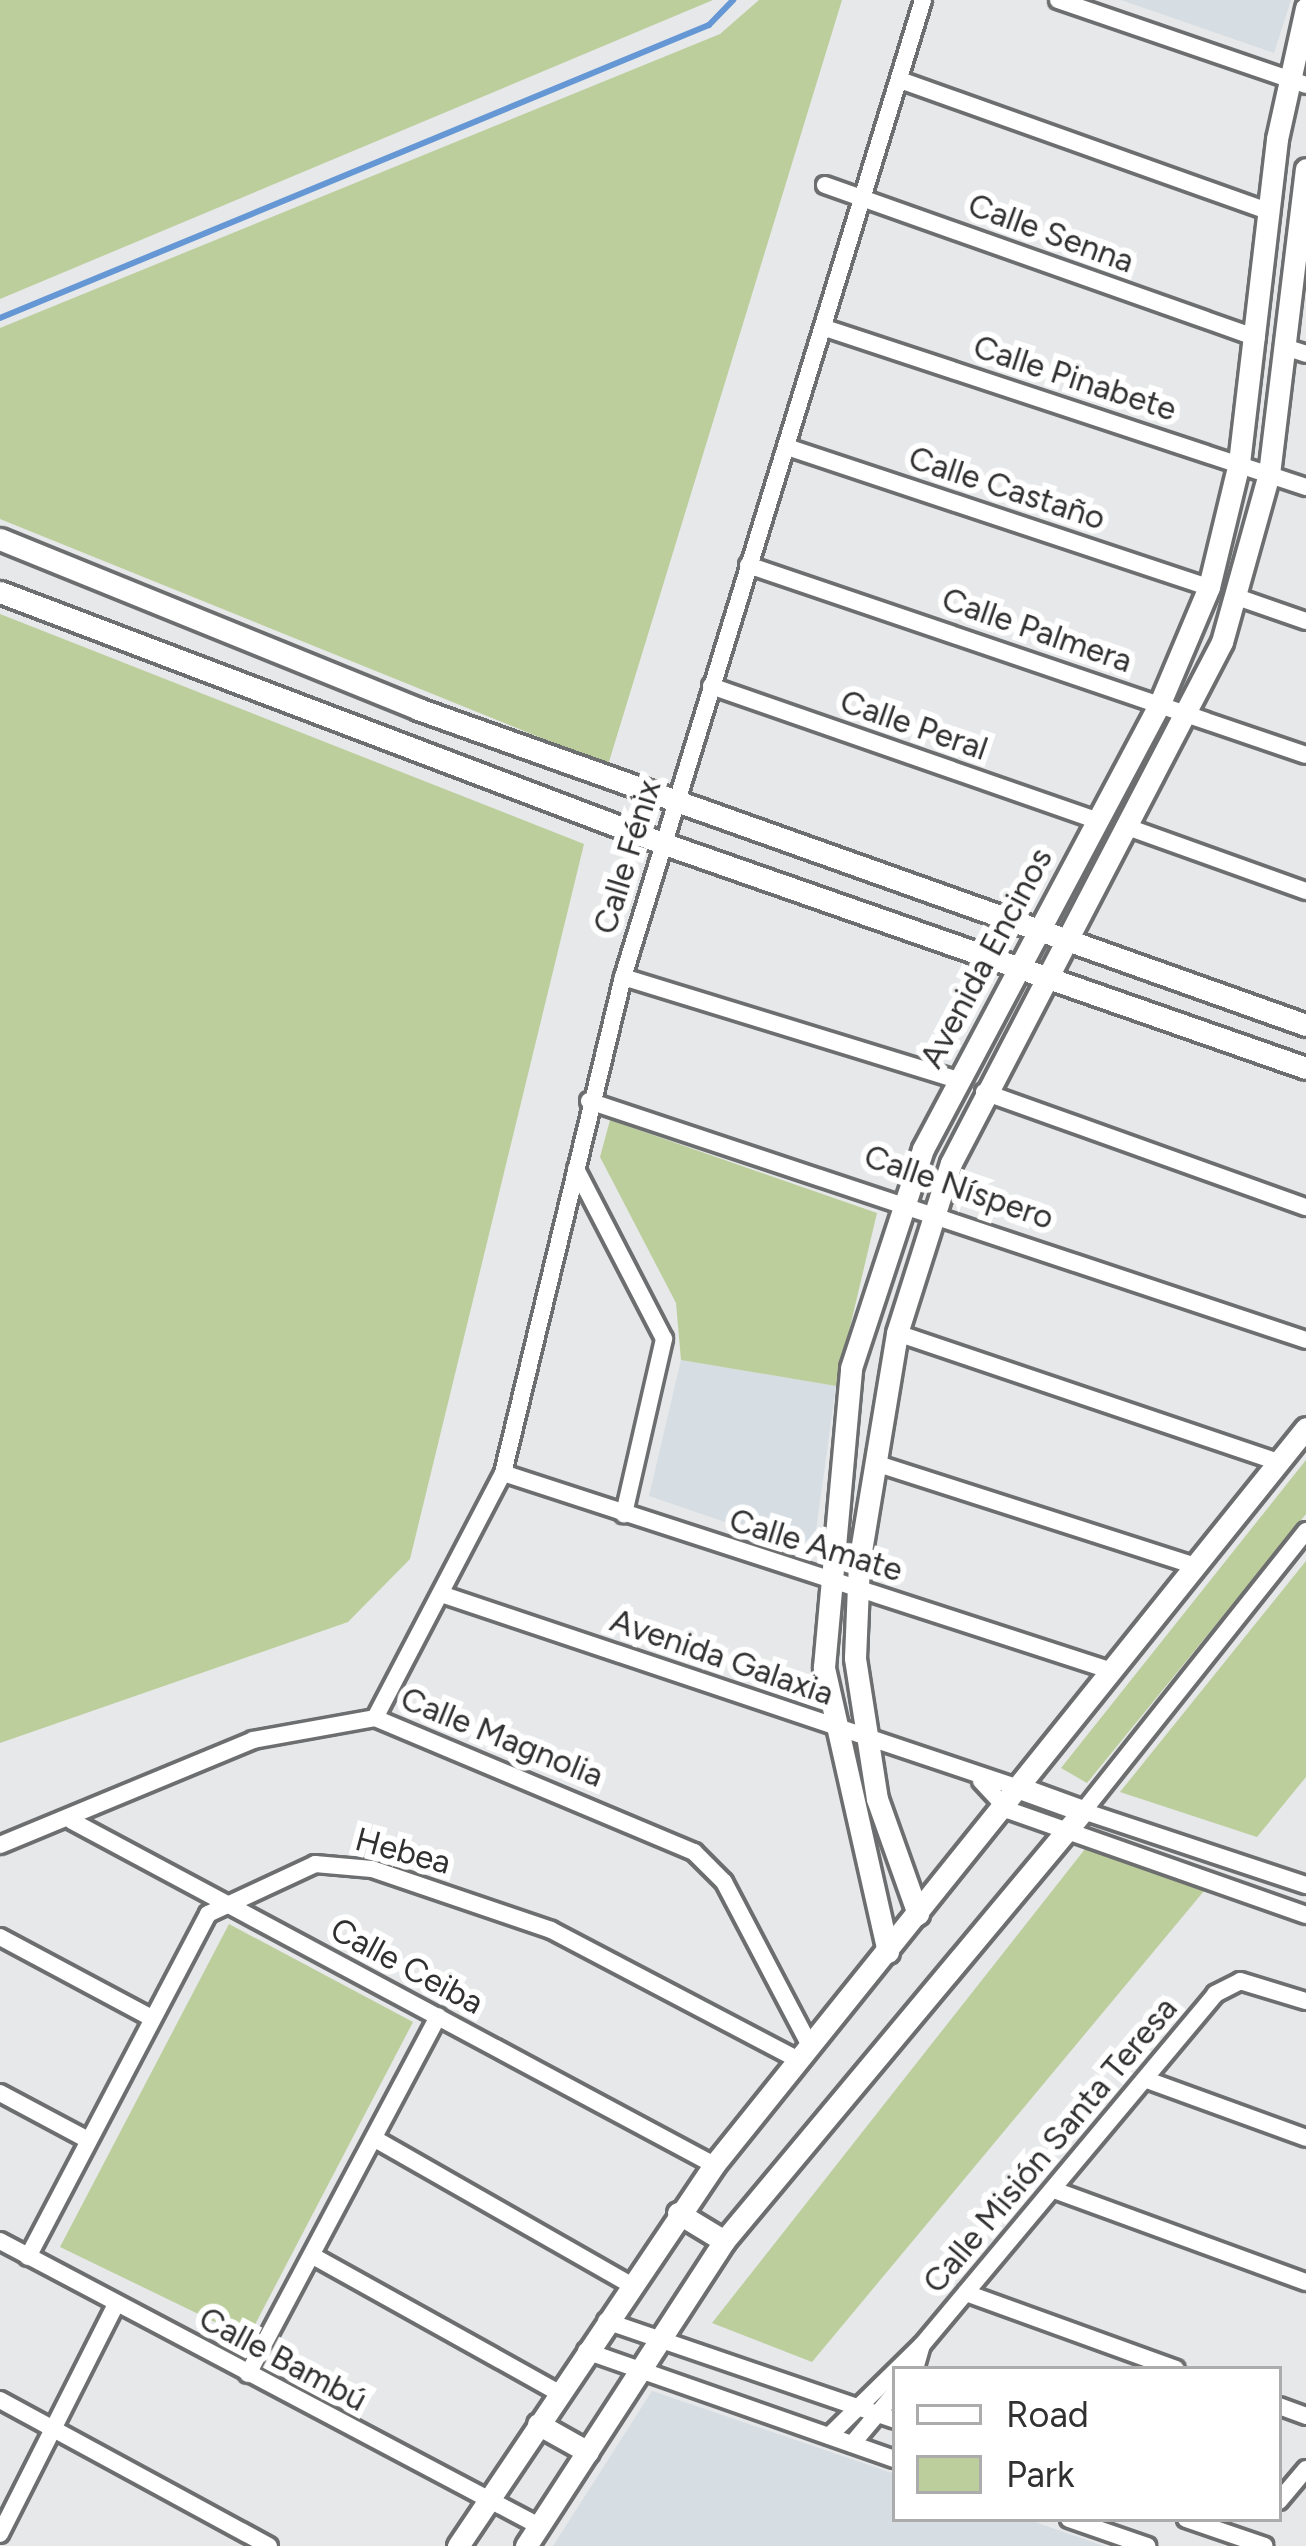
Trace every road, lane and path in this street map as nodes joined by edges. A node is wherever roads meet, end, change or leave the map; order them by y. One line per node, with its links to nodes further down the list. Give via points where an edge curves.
1 (923, 0): 4 (street, Calle Fénix)
2 (1058, 0): 5 (street)
3 (1306, 8): 5 (street, Avenida Encinos)
4 (901, 80): 8 (street, Calle Fénix); 9 (street)
5 (1297, 82): 9 (street, Avenida Encinos)
6 (1306, 169): 10 (street, Avenida Encinos)
7 (825, 185): 8 (street, Calle Senna)
8 (865, 199): 11 (street, Calle Fénix); 12 (street, Calle Senna)
9 (1270, 212): 12 (street, Avenida Encinos)
10 (1304, 221): 13 (street, Avenida Encinos)
11 (825, 328): 14 (street, Calle Fénix); 15 (street, Calle Pinabete)
12 (1257, 338): 15 (street, Avenida Encinos)
13 (1297, 351): 16 (street, Avenida Encinos)
14 (787, 447): 19 (street, Calle Fénix); 20 (street, Calle Castaño)
15 (1239, 464): 16 (street, Calle Pinabete); 20 (street, Avenida Encinos)
16 (1269, 474): 17 (street, Calle Pinabete); 22 (street, Avenida Encinos)
17 (1306, 487)
18 (0, 539): 28 (street)
19 (748, 565): 24 (street, Calle Fénix); 25 (street, Calle Palmera)
20 (1209, 586): 25 (street, Avenida Encinos)
21 (0, 592): 31 (street)
22 (1237, 596): 23 (street); 26 (street, Avenida Encinos)
23 (1306, 621)
24 (711, 686): 28 (street, Calle Fénix); 29 (street, Calle Peral)
25 (1160, 704): 26 (street, Calle Palmera); 29 (street, Avenida Encinos)
26 (1192, 715): 27 (street, Calle Palmera); 30 (street, Avenida Encinos)
27 (1306, 755)
28 (675, 802): 31 (street, Calle Fénix); 33 (street)
29 (1098, 821): 33 (street, Avenida Encinos)
30 (1130, 828): 32 (street); 34 (street, Avenida Encinos)
31 (662, 843): 35 (street); 36 (street, Calle Fénix)
32 (1306, 891)
33 (1038, 930): 34 (street); 35 (street, Avenida Encinos)
34 (1069, 941): 37 (street, Avenida Encinos); 38 (street)
35 (1019, 968): 37 (street); 40 (street, Avenida Encinos)
36 (623, 976): 40 (street); 42 (street, Calle Fénix)
37 (1048, 978): 39 (street); 41 (street, Avenida Encinos)
38 (1306, 1025)
39 (1306, 1068)
40 (958, 1080): 44 (street, Avenida Encinos)
41 (984, 1092): 45 (street); 46 (street, Avenida Encinos)
42 (589, 1101): 43 (street, Calle Fénix); 44 (street, Calle Níspero)
43 (576, 1169): 52 (street, Calle Fénix); 53 (street, via 664,1339)
44 (901, 1197): 46 (street, Calle Níspero); 56 (street, Avenida Encinos, via 851,1368)
45 (1306, 1207)
46 (932, 1208): 47 (street, Avenida Encinos); 48 (street, Calle Níspero)
47 (897, 1333): 50 (street); 51 (street, Avenida Encinos)
48 (1306, 1340)
49 (1306, 1428): 50 (street)
50 (1278, 1462): 55 (street)
51 (875, 1463): 55 (street); 57 (street, Avenida Encinos)
52 (503, 1473): 53 (street, Calle Amate); 58 (street, Calle Fénix)
53 (624, 1514): 56 (street, Calle Amate)
54 (1306, 1531): 66 (street)
55 (1196, 1566): 59 (street)
56 (824, 1583): 57 (street, Calle Amate); 61 (street, Avenida Encinos)
57 (858, 1588): 59 (street, Calle Amate); 62 (street, Avenida Encinos)
58 (441, 1594): 60 (street, Calle Fénix); 61 (street, Avenida Galaxia)
59 (1112, 1671): 64 (street)
60 (375, 1718): 67 (street, Calle Magnolia, via 253,1740); 79 (street, Calle Magnolia, via 694,1852 724,1882)
61 (834, 1730): 62 (street, Avenida Galaxia); 75 (street, Avenida Encinos)
62 (864, 1740): 63 (street, Avenida Galaxia); 72 (street, Avenida Encinos)
63 (981, 1781): 64 (street, Avenida Galaxia); 65 (street, Avenida Galaxia)
64 (1025, 1790): 65 (street); 66 (street, Avenida Galaxia)
65 (1008, 1810): 68 (street, Avenida Galaxia); 72 (street)
66 (1083, 1811): 68 (street); 70 (street, Avenida Galaxia)
67 (72, 1821): 69 (street, Calle Magnolia); 71 (street, Calle Ceiba)
68 (1065, 1832): 73 (street, Avenida Galaxia); 89 (street)
69 (0, 1844)
70 (1306, 1885)
71 (220, 1903): 77 (street, Calle Ceiba); 78 (street); 79 (street, Hebea, via 315,1864 372,1869 551,1930)
72 (918, 1914): 75 (street)
73 (1306, 1916)
74 (0, 1936): 78 (street)
75 (888, 1952): 79 (street)
76 (1306, 2001): 80 (street, Calle Misión Santa Teresa, via 1226,1985)
77 (438, 2016): 84 (street); 85 (street, Calle Ceiba)
78 (150, 2017): 83 (street)
79 (805, 2054): 85 (street)
80 (1148, 2080): 82 (street); 86 (street, Calle Misión Santa Teresa)
81 (0, 2092): 83 (street)
82 (1306, 2138)
83 (86, 2139): 91 (street)
84 (375, 2139): 90 (street); 93 (street)
85 (714, 2165): 87 (street)
86 (1054, 2190): 92 (street); 94 (street, Calle Misión Santa Teresa)
87 (678, 2213): 89 (street); 93 (street)
88 (0, 2241): 91 (street, Calle Bambú)
89 (724, 2241): 97 (street)
90 (313, 2256): 105 (street); 106 (street)
91 (28, 2257): 95 (street, Calle Bambú)
92 (1306, 2282)
93 (631, 2284): 96 (street)
94 (966, 2293): 98 (street, Calle Misión Santa Teresa); 102 (street)
95 (116, 2304): 105 (street, Calle Bambú); 111 (street)
96 (606, 2320): 97 (street); 99 (street)
97 (661, 2341): 103 (street); 108 (street)
98 (922, 2345): 100 (street, Calle Misión Santa Teresa); 101 (street, Calle Misión Santa Teresa)
99 (586, 2351): 103 (street); 106 (street)
100 (900, 2366)
101 (916, 2366)
102 (1169, 2366)
103 (642, 2371): 112 (street); 114 (street)
104 (892, 2373): 108 (street, Calle Misión Santa Teresa)
105 (248, 2374): 118 (street, Calle Bambú)
106 (559, 2393): 110 (street)
107 (0, 2400): 111 (street)
108 (857, 2406): 109 (street); 112 (street, Calle Misión Santa Teresa)
109 (886, 2416): 113 (street)
110 (538, 2424): 114 (street); 118 (street)
111 (54, 2428): 122 (street); 123 (street)
112 (829, 2436): 113 (street)
113 (852, 2444): 115 (street)
114 (588, 2452): 121 (street)
115 (892, 2457)
116 (1306, 2468): 117 (street)
117 (1282, 2497)
118 (486, 2503): 121 (street, Calle Bambú); 124 (street)
119 (1078, 2522): 126 (street)
120 (1195, 2522): 127 (street)
121 (539, 2526): 125 (street)
122 (0, 2534)
123 (269, 2546)
124 (458, 2546)
125 (526, 2546)
126 (1147, 2546)
127 (1264, 2546)

